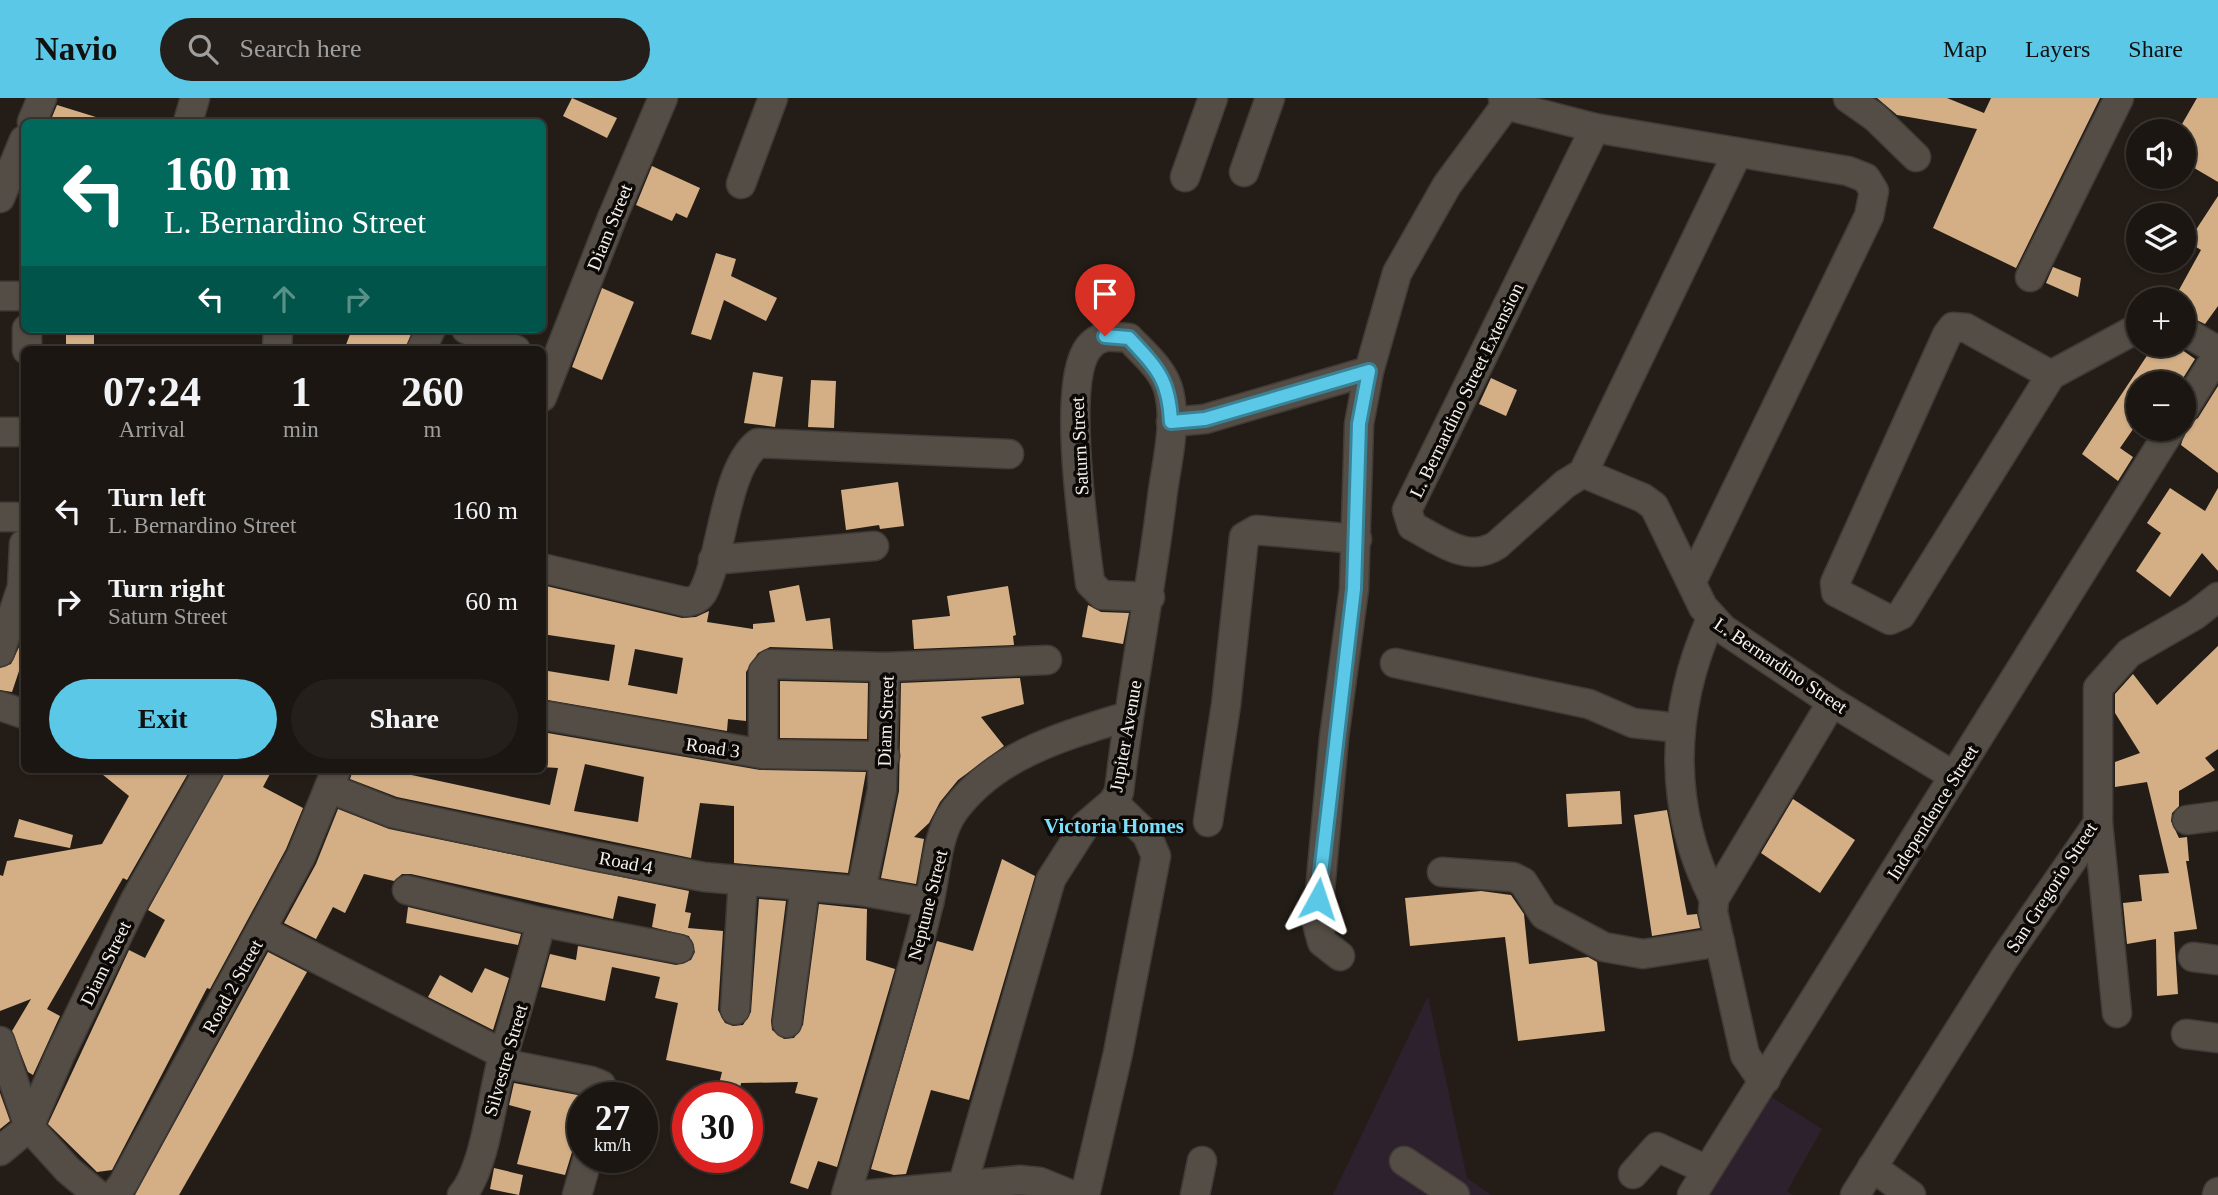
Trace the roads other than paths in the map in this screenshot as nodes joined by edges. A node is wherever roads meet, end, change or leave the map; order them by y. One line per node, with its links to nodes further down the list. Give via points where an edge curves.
1 (42, 98): 10 (street)
2 (195, 98): 11 (street)
3 (663, 98): 28 (street, Diam Street)
4 (773, 98): 18 (street)
5 (1213, 98): 17 (street)
6 (1270, 98): 16 (street)
7 (1848, 98): 15 (street)
8 (2119, 98): 20 (street)
9 (1505, 102): 12 (street); 29 (street, via 1447,185 1398,273)
10 (33, 119)
11 (189, 119)
12 (1595, 128): 14 (street); 37 (street, L. Bernardino Street Extension, via 1407,510 1408,518 1412,526 1466,553 1485,553)
13 (21, 147): 19 (street)
14 (1737, 154): 37 (street, L. Bernardino Street Extension); 45 (street, via 1848,171 1866,178 1874,191 1869,216)
15 (1916, 157)
16 (1244, 172)
17 (1185, 177)
18 (741, 184)
19 (0, 198)
20 (2030, 277)
21 (0, 296): 22 (street)
22 (21, 296)
23 (476, 333): 26 (street)
24 (2126, 334): 30 (street)
25 (2196, 338): 27 (street)
26 (506, 346)
27 (2218, 352): 31 (street)
28 (548, 364)
29 (1369, 371): 32 (street, via 1205,419); 40 (street, via 1359,424)
30 (2051, 375): 30 (street, via 1966,328 1954,327 1835,583 1840,595 1890,620 1906,609)
31 (2196, 388)
32 (1171, 422): 47 (street, Jupiter Avenue); 47 (street, Saturn Street, via 1169,391 1159,369 1129,338 1105,336 1091,345 1080,363 1076,431 1090,583 1102,595)
33 (0, 432): 34 (street)
34 (21, 432)
35 (2163, 441): 63 (street, Independence Street)
36 (1009, 454): 43 (street, via 758,443 745,457)
37 (1583, 473): 45 (street, L. Bernardino Street, via 1654,506)
38 (0, 517): 39 (street)
39 (21, 517)
40 (1357, 539): 68 (street, via 1256,530 1244,537); 81 (street, via 1317,923 1322,942)
41 (874, 546): 43 (street)
42 (21, 560): 46 (street)
43 (713, 560): 44 (street, via 703,594 686,602)
44 (546, 570)
45 (1692, 581): 49 (street, L. Bernardino Street)
46 (16, 587): 50 (street)
47 (1150, 597): 58 (street, Jupiter Avenue)
48 (2218, 597): 69 (street, San Gregorio Street, via 2129,653 2098,688)
49 (1712, 619): 54 (street, L. Bernardino Street); 59 (street, via 1693,661)
50 (0, 653)
51 (1047, 660): 53 (street, Diam Street)
52 (1395, 663): 59 (street, via 1589,704 1633,723)
53 (885, 667): 60 (street, via 770,664 763,672); 61 (street, Diam Street)
54 (1832, 702): 63 (street, L. Bernardino Street); 75 (street)
55 (0, 706): 56 (street)
56 (21, 713)
57 (546, 716): 60 (street, Road 3)
58 (1128, 716): 65 (street, Jupiter Avenue, via 1119,792); 76 (street, Neptune Street, via 1042,744 986,779 953,813 945,830)
59 (1679, 727): 75 (street, via 1682,795 1699,869)
60 (763, 754): 61 (street, Road 3)
61 (885, 756): 74 (street, Diam Street, via 877,822)
62 (207, 773): 91 (street, Diam Street, via 134,902)
63 (1954, 776): 89 (street, Independence Street)
64 (333, 779): 71 (street, Road 4, via 392,813 704,877); 78 (street, Road 2 Street, via 302,856)
65 (1113, 802): 99 (street, Jupiter Avenue, via 1084,826 1051,879); 107 (street, via 1147,835 1156,856)
66 (2218, 816): 67 (street)
67 (2187, 820)
68 (1208, 822)
69 (2098, 822): 83 (street); 95 (street, San Gregorio Street, via 2004,959)
70 (1442, 872): 79 (street, via 1513,877 1523,882 1544,915 1604,947 1643,954)
71 (743, 880): 72 (street, Road 4); 82 (street)
72 (805, 886): 74 (street, Road 4); 84 (street)
73 (407, 890): 77 (street)
74 (861, 891): 76 (street, Road 4)
75 (1711, 892): 79 (street)
76 (929, 903): 104 (street, Neptune Street)
77 (541, 922): 80 (street); 88 (street, Silvestre Street)
78 (263, 931): 88 (street); 102 (street, Road 2 Street)
79 (1720, 942): 89 (street, via 1745,1055)
80 (679, 949)
81 (1340, 956)
82 (735, 1010)
83 (2117, 1013)
84 (787, 1023)
85 (2186, 1034): 86 (street)
86 (2218, 1038)
87 (0, 1041): 91 (street)
88 (502, 1059): 90 (street); 100 (street, Silvestre Street)
89 (1766, 1079): 96 (street, Independence Street)
90 (594, 1082)
91 (29, 1127): 92 (street, Diam Street); 101 (street)
92 (0, 1151)
93 (1202, 1161): 108 (street)
94 (1404, 1161): 109 (street)
95 (1872, 1167): 111 (street, San Gregorio Street); 112 (street)
96 (1707, 1170): 98 (street, via 1657,1147); 110 (street, Independence Street)
97 (583, 1173): 103 (street)
98 (1633, 1174)
99 (963, 1184): 105 (street); 106 (street, via 1040,1182)
100 (473, 1193)
101 (98, 1195)
102 (114, 1195)
103 (577, 1195)
104 (846, 1195)
105 (863, 1195)
106 (1072, 1195)
107 (1085, 1195)
108 (1195, 1195)
109 (1455, 1195)
110 (1692, 1195)
111 (1855, 1195)
112 (1911, 1195)

